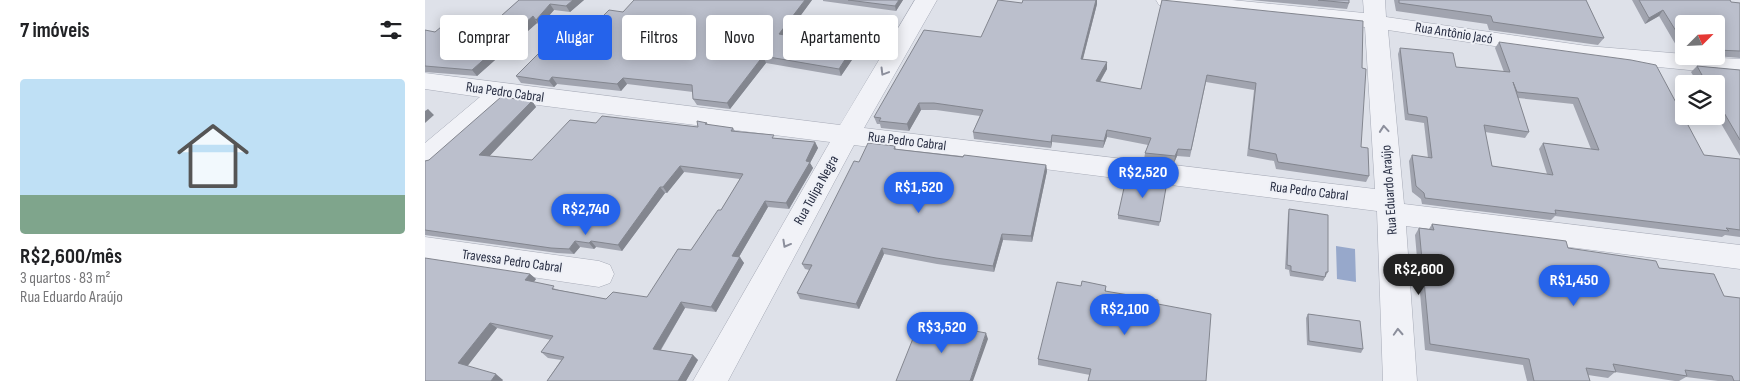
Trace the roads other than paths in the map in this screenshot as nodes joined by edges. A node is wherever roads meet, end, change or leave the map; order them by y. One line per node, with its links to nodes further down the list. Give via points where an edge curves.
1 (926, 0): 7 (street, Rua Tulipa Negra, one-way to 7)
2 (1167, 0): 3 (street, Rua Antônio Jacó)
3 (1374, 10): 4 (street, Rua Antônio Jacó, via 1587,52); 9 (street, Rua Eduardo Araújo, one-way to 3)
4 (1740, 68)
5 (425, 80): 6 (street, Rua Pedro Cabral)
6 (501, 92): 7 (street, Rua Pedro Cabral); 8 (street)
7 (847, 134): 9 (street, Rua Pedro Cabral); 13 (street, Rua Tulipa Negra, one-way to 13)
8 (425, 158)
9 (1391, 207): 11 (street, Rua Pedro Cabral); 14 (street, Rua Eduardo Araújo, one-way to 9)
10 (425, 249): 12 (street, Travessa Pedro Cabral)
11 (1740, 257)
12 (599, 274)
13 (710, 381)
14 (1400, 381)

